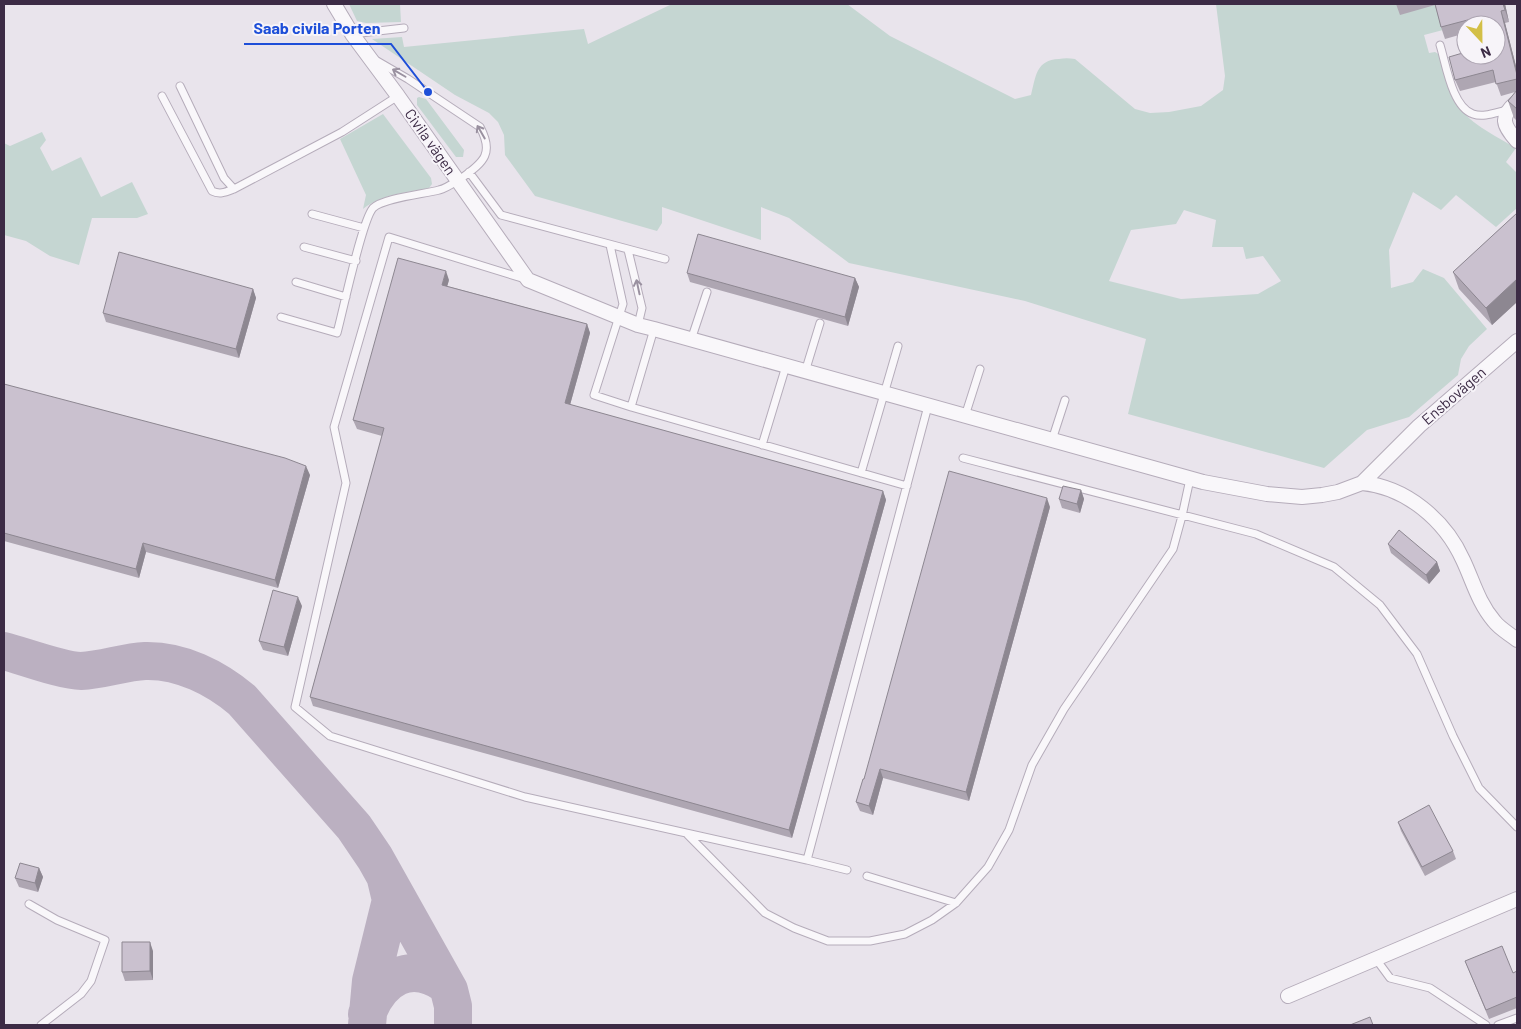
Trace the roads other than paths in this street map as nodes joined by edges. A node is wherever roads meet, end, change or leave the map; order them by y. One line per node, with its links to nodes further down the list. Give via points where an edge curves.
1 (334, 4): 3 (street, Civila vägen)
2 (404, 28): 3 (lane)
3 (352, 34): 5 (street, Civila vägen)
4 (1440, 45): 9 (lane, via 1453,90 1471,114 1488,114)
5 (368, 56): 8 (street, Civila vägen); 11 (lane, one-way to 5, via 481,164 487,150 480,127)
6 (180, 86): 13 (lane, via 224,178)
7 (162, 96): 13 (lane, via 212,191 217,194)
8 (398, 96): 12 (street, Civila vägen); 13 (lane, via 342,132)
9 (1513, 106): 10 (street, via 1505,122)
10 (1517, 141)
11 (469, 172): 12 (lane); 16 (lane, via 501,216)
12 (457, 181): 15 (lane, via 442,189 381,202 372,209); 21 (street, Civila vägen)
13 (234, 189)
14 (312, 214): 15 (lane)
15 (364, 228): 20 (lane)
16 (610, 245): 18 (lane); 26 (lane, via 623,304)
17 (304, 247): 20 (lane)
18 (628, 250): 19 (lane); 28 (lane, one-way to 18, via 642,308)
19 (665, 260)
20 (356, 261): 24 (lane)
21 (528, 280): 26 (street); 51 (lane, via 389,237 334,427 346,483 295,707 330,736 525,797)
22 (296, 282): 24 (lane)
23 (707, 292): 30 (lane)
24 (346, 297): 25 (lane, via 338,333)
25 (281, 316)
26 (620, 318): 28 (street); 39 (lane, via 594,395)
27 (820, 323): 35 (lane)
28 (638, 325): 29 (street)
29 (654, 329): 30 (street); 39 (lane)
30 (691, 340): 33 (street)
31 (1517, 341): 46 (street, Ensbovägen, via 1419,426)
32 (898, 346): 36 (lane)
33 (786, 366): 35 (street); 42 (lane)
34 (980, 369): 40 (lane)
35 (806, 372): 36 (street)
36 (884, 393): 38 (street); 44 (lane)
37 (1065, 400): 41 (lane)
38 (928, 406): 40 (street); 47 (lane)
39 (631, 407): 42 (lane)
40 (966, 416): 41 (street)
41 (1052, 440): 45 (street)
42 (762, 445): 44 (lane)
43 (963, 458): 48 (lane)
44 (861, 473): 47 (lane)
45 (1190, 478): 46 (street, via 1267,494 1302,496 1322,496); 48 (lane)
46 (1362, 483): 49 (street, via 1378,484 1396,491 1420,506 1439,524 1463,560 1480,602 1495,623)
47 (907, 486): 52 (lane)
48 (1182, 516): 50 (lane, via 1256,534 1334,567 1380,604 1417,654 1479,788); 57 (lane, via 1172,549 1064,709 1032,765 1010,830 988,867)
49 (1517, 640)
50 (1517, 827)
51 (687, 833): 52 (lane); 57 (lane, via 765,913 828,941 870,941 905,934)
52 (808, 860): 53 (lane)
53 (847, 870)
54 (866, 876): 57 (lane)
55 (1517, 899): 58 (street)
56 (29, 904): 61 (lane, via 105,940 91,981 81,994)
57 (956, 904)
58 (1376, 959): 59 (street); 62 (lane, via 1390,978 1430,988)
59 (1288, 996)
60 (1517, 1018): 63 (lane)
61 (41, 1025)
62 (1486, 1025)
63 (1498, 1025)

